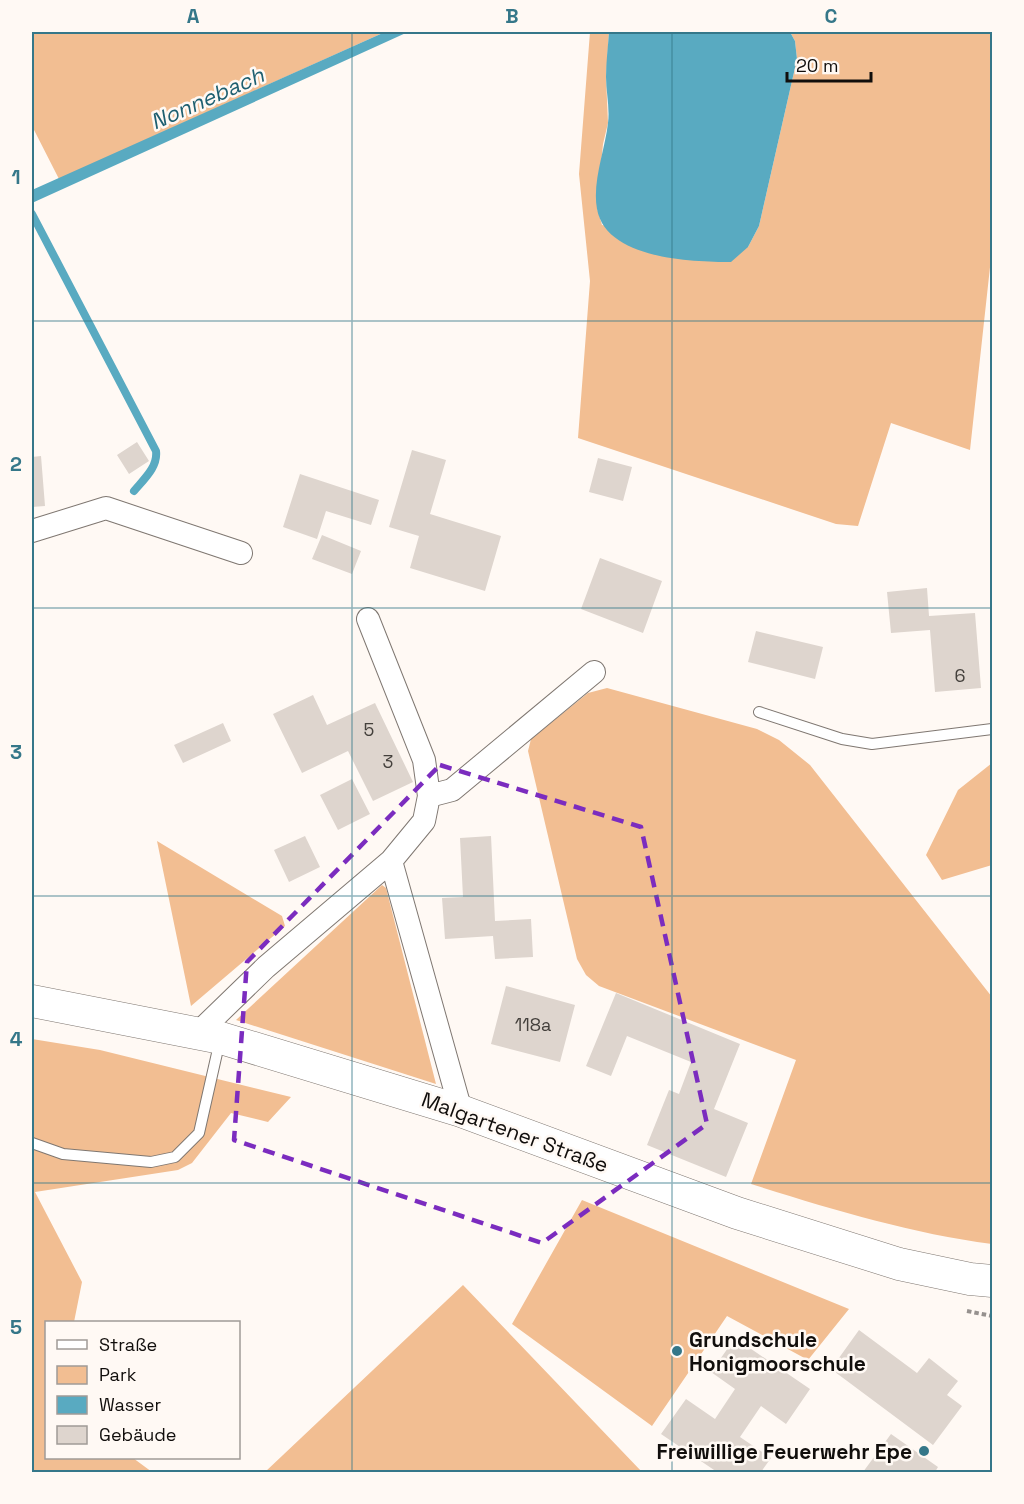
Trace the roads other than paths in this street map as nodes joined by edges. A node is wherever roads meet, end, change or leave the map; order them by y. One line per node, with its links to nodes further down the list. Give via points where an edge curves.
1 (32, 531): 2 (street, via 106,508)
2 (241, 554)
3 (368, 619): 7 (street, via 424,760)
4 (594, 672): 7 (street, via 452,790)
5 (759, 712): 6 (lane, via 842,739 872,744)
6 (993, 729)
7 (429, 796): 8 (street, via 424,821)
8 (391, 861): 10 (street, via 266,967); 11 (street)
9 (32, 1001): 10 (street, Malgartener Straße)
10 (210, 1035): 11 (street, Malgartener Straße); 12 (lane, via 199,1133 175,1157 152,1162 63,1154)
11 (461, 1111): 13 (street, Malgartener Straße, via 737,1213 899,1264 970,1280)
12 (32, 1143)
13 (993, 1281)

